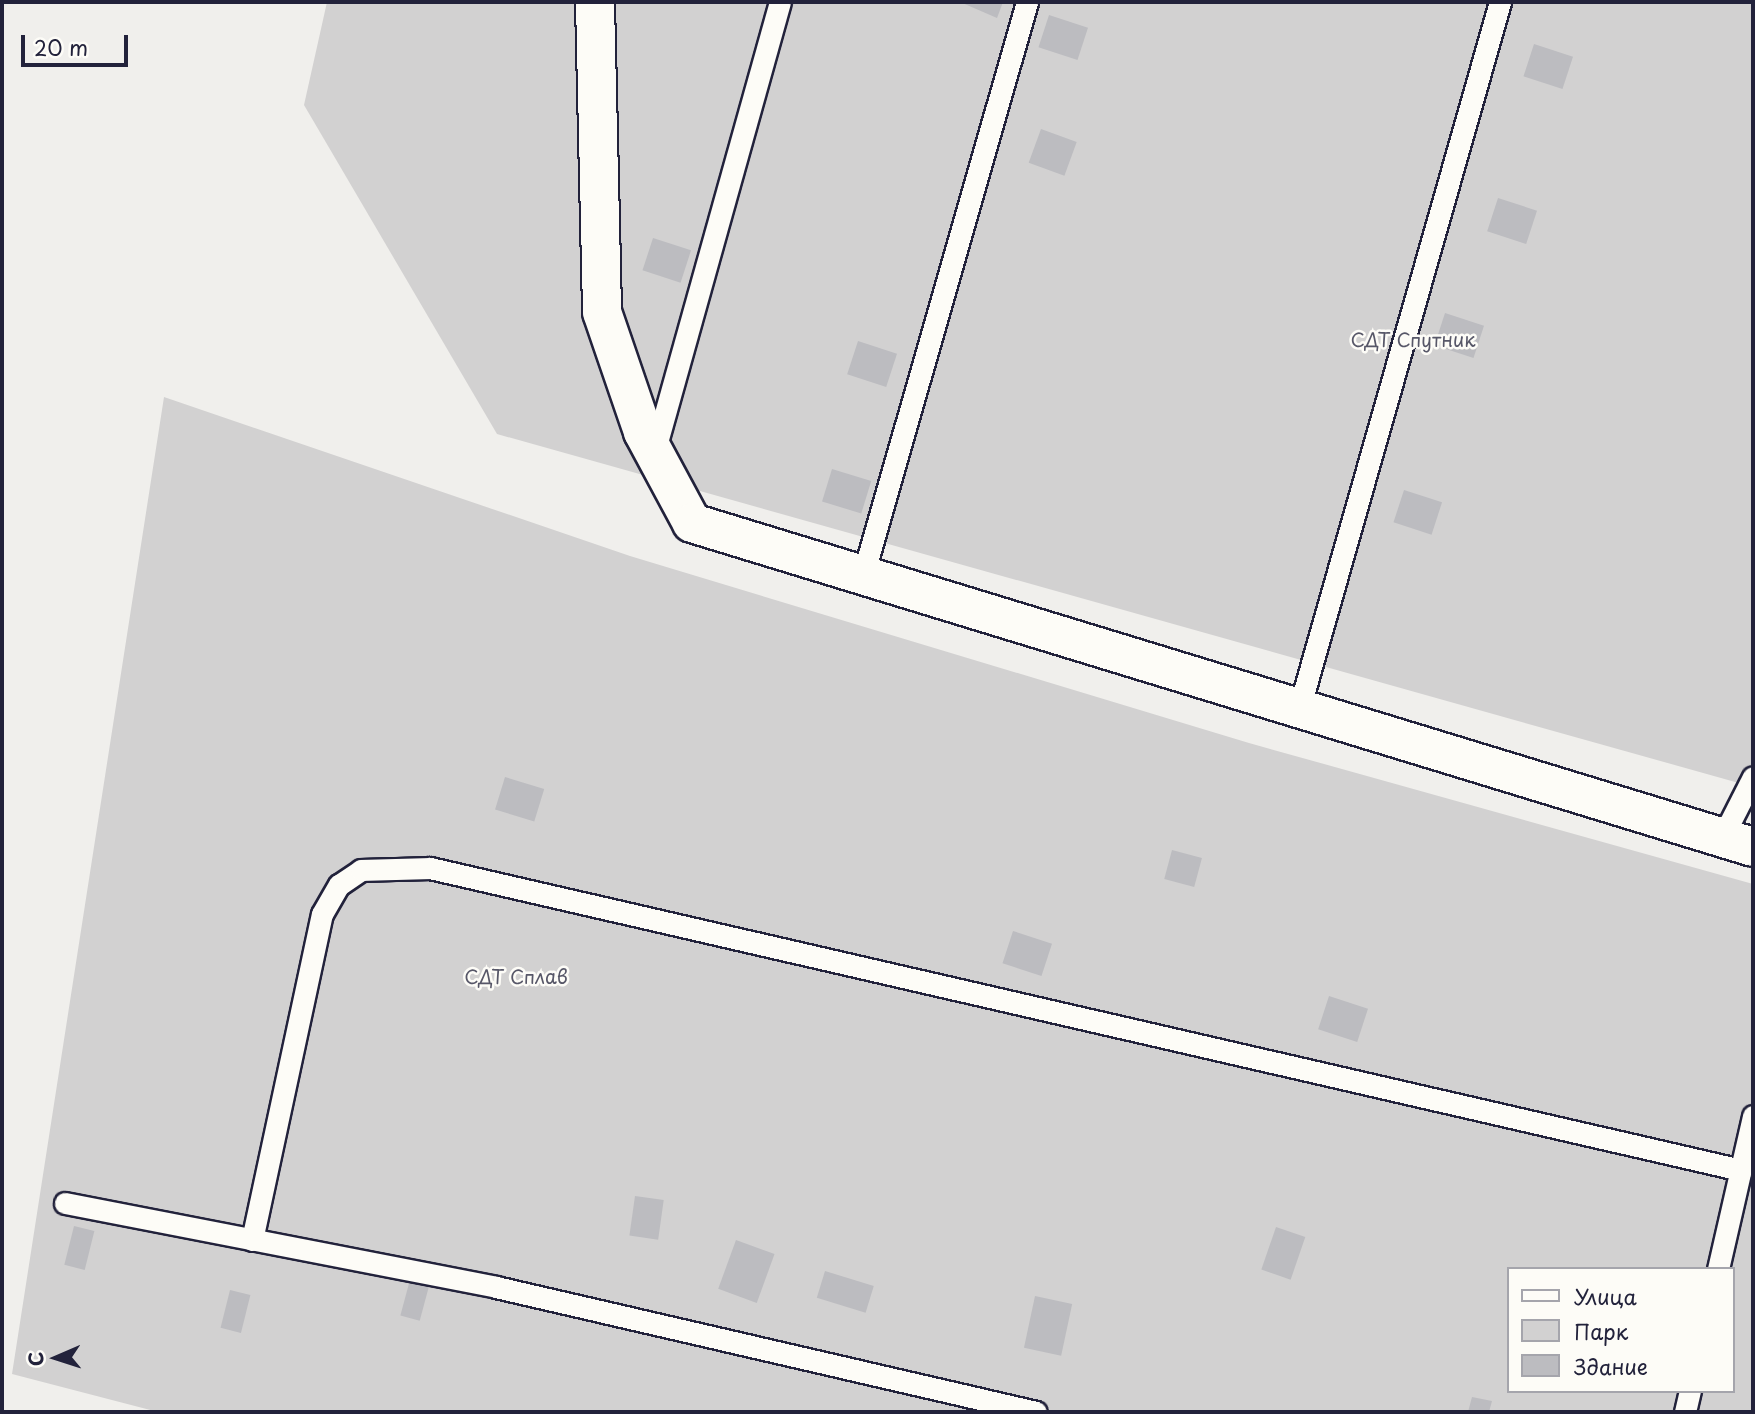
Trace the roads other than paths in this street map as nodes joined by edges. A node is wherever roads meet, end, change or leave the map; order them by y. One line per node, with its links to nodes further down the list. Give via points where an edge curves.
1 (595, 2): 5 (street, via 602,312)
2 (780, 2): 5 (lane)
3 (1027, 2): 6 (lane)
4 (1500, 2): 7 (lane)
5 (654, 453): 6 (street, via 692,523)
6 (863, 575): 7 (street)
7 (1299, 709): 9 (street)
8 (1753, 777): 9 (lane)
9 (1737, 843)
10 (1753, 1116): 11 (lane)
11 (1741, 1170): 13 (lane, via 430,868 361,870 339,885 322,914); 14 (lane)
12 (65, 1203): 13 (lane)
13 (252, 1240): 16 (lane, via 496,1287)
14 (1718, 1267)
15 (1690, 1393): 17 (lane)
16 (1036, 1412)
17 (1685, 1412)

